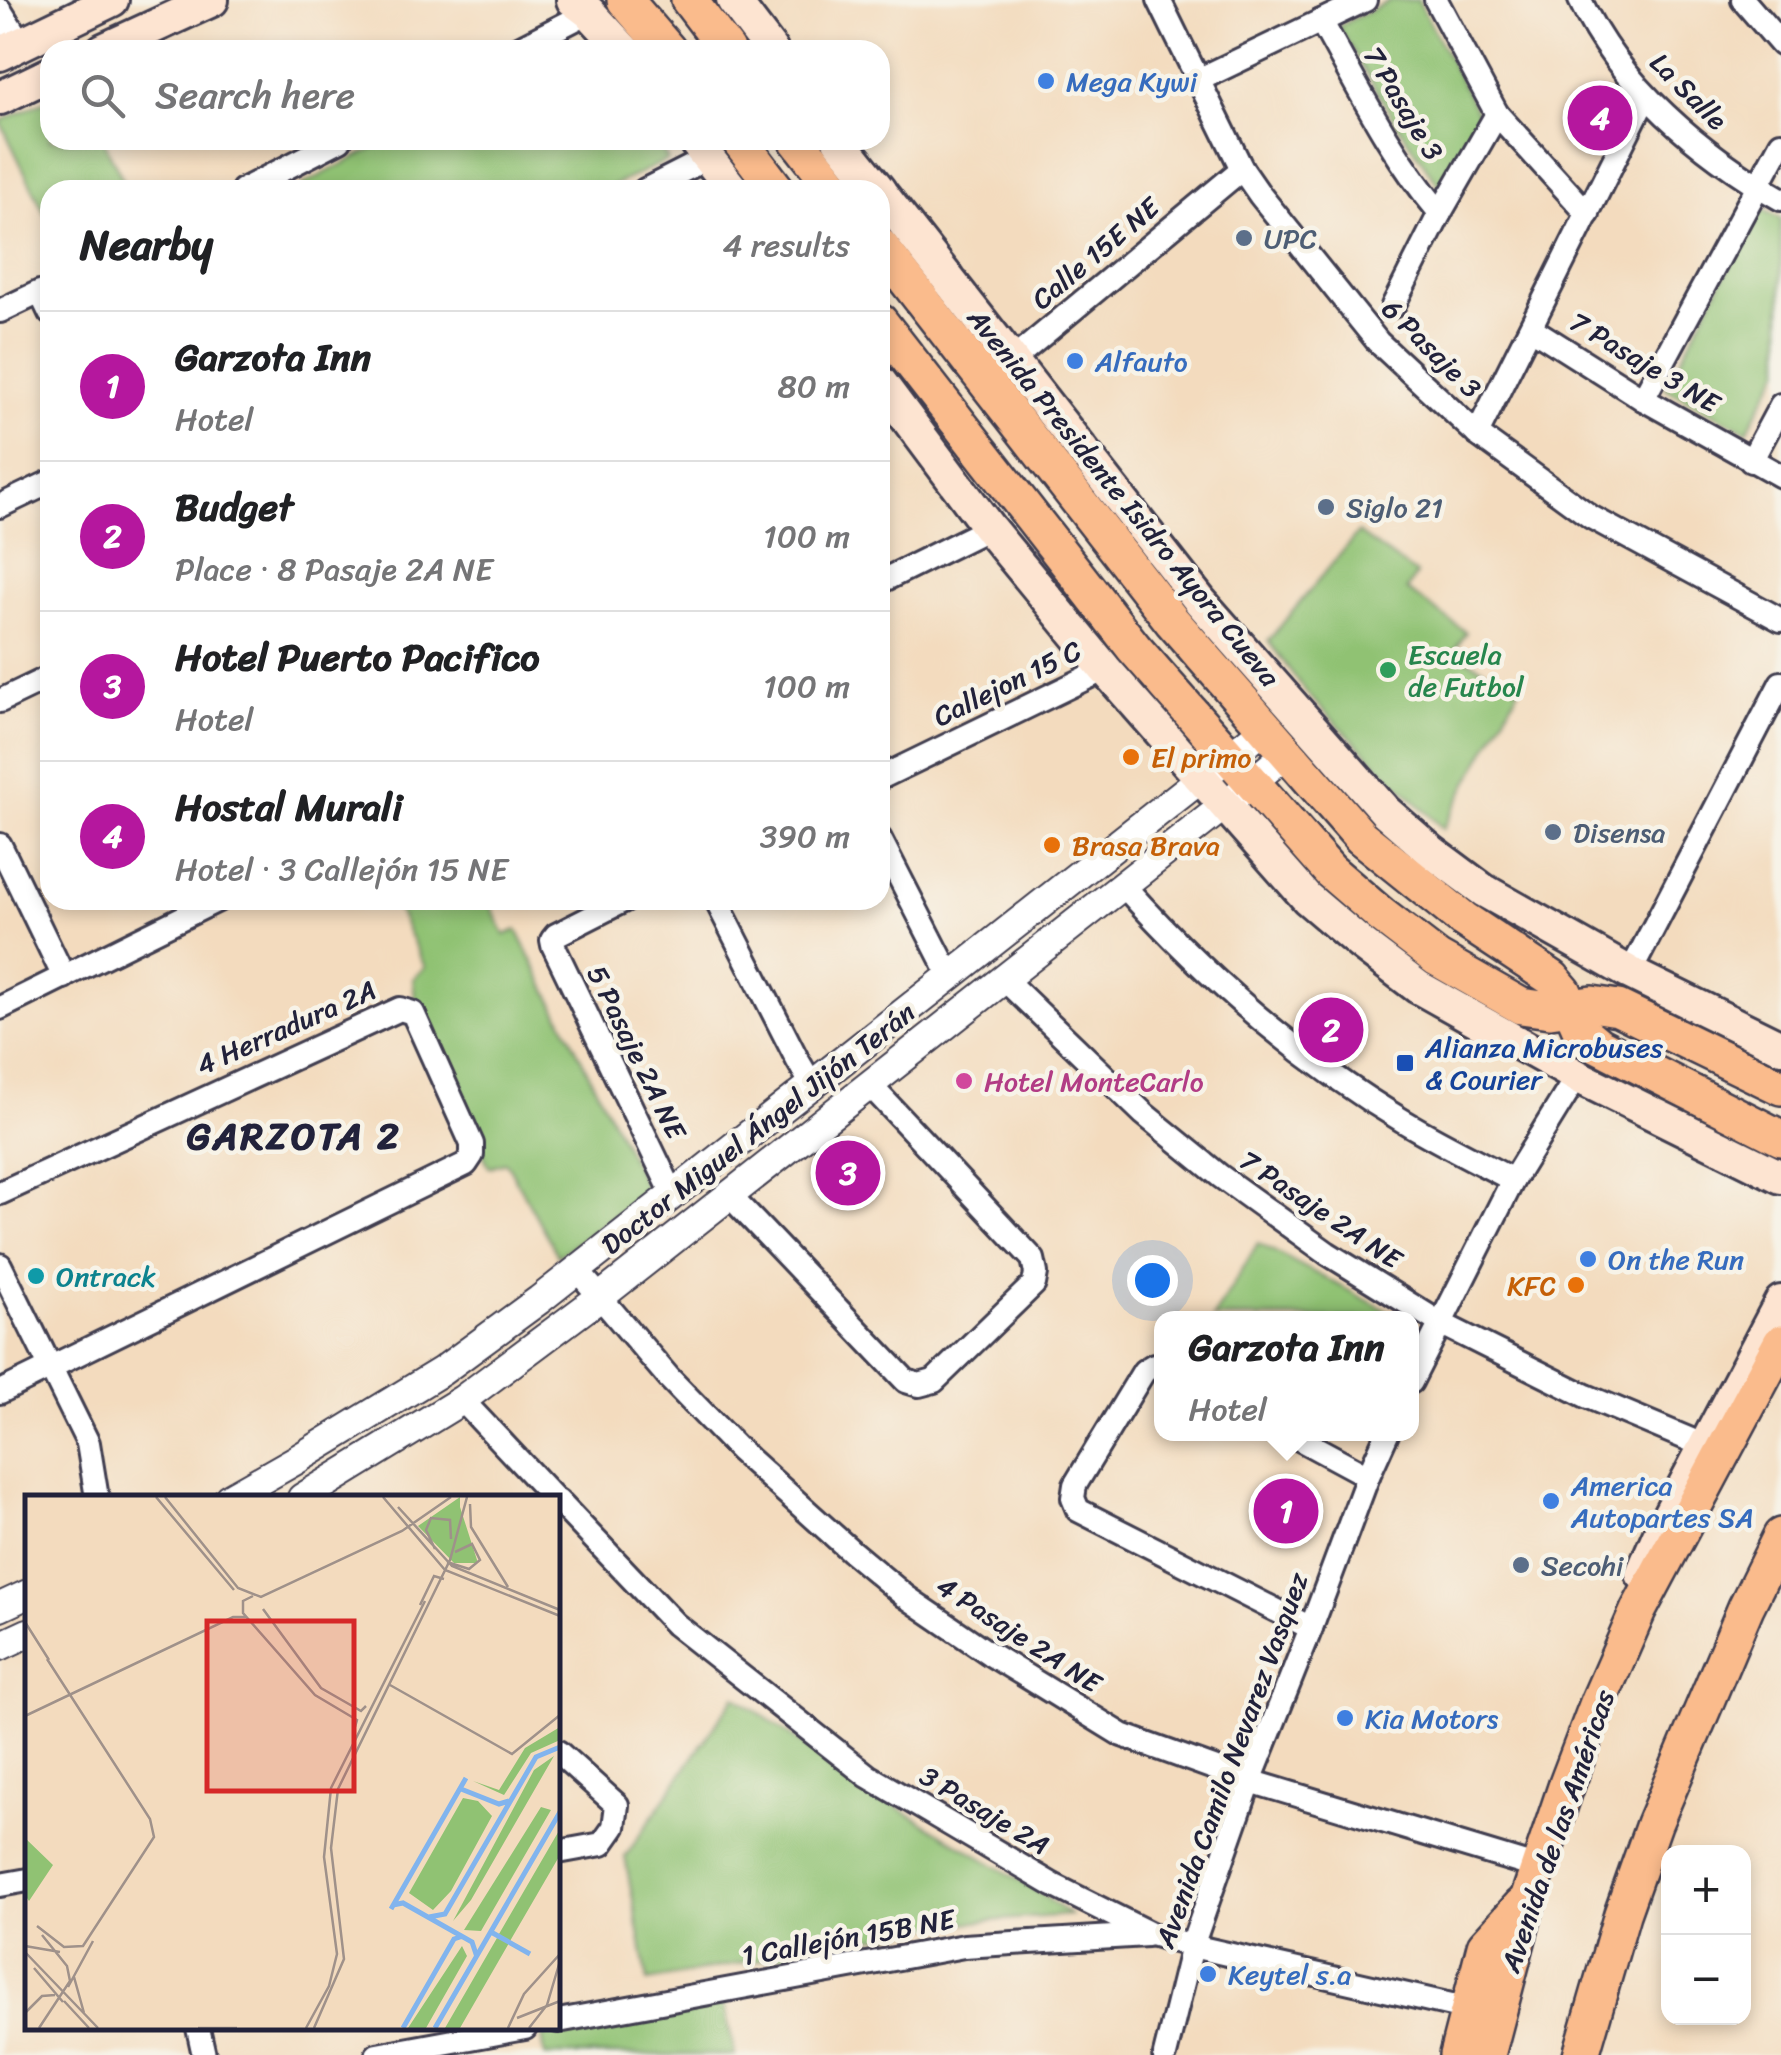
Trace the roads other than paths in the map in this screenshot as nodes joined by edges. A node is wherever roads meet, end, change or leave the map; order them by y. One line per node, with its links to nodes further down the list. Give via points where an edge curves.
1 (112, 0): 21 (main road)
2 (212, 0): 14 (main road)
3 (625, 0): 17 (main road)
4 (689, 0): 18 (main road)
5 (732, 0): 19 (main road)
6 (1159, 0): 23 (street, 6 Pasaje 3)
7 (1365, 0): 13 (street)
8 (1436, 0): 26 (street)
9 (1580, 0): 24 (street, La Salle)
10 (1743, 0): 20 (street)
11 (581, 6): 15 (street); 16 (main road)
12 (0, 10): 21 (street)
13 (1321, 21): 23 (street); 44 (street, 7 Pasaje 3, via 1381,129)
14 (125, 40)
15 (530, 40)
16 (614, 40)
17 (659, 40)
18 (719, 40)
19 (762, 40)
20 (1781, 44)
21 (10, 49)
22 (40, 79): 25 (main road)
23 (1198, 80): 34 (street, 6 Pasaje 3)
24 (1646, 96): 41 (street, La Salle, via 1708,153); 45 (street)
25 (0, 98)
26 (1497, 114): 44 (street); 45 (street)
27 (1781, 143): 41 (street)
28 (321, 150): 35 (street)
29 (700, 150): 36 (street)
30 (702, 150): 37 (main road)
31 (746, 150): 38 (main road)
32 (805, 150): 39 (main road)
33 (847, 150): 40 (main road, Avenida Presidente Isidro Ayora Cueva)
34 (1242, 169): 52 (street, Calle 15E NE); 57 (street, 6 Pasaje 3, via 1378,342)
35 (262, 180)
36 (659, 180)
37 (725, 180)
38 (770, 180)
39 (828, 180)
40 (870, 180)
41 (1757, 186): 42 (street, La Salle); 55 (street)
42 (1781, 200)
43 (890, 205): 52 (main road, Avenida Presidente Isidro Ayora Cueva)
44 (1440, 212): 48 (street)
45 (1588, 214): 50 (street)
46 (890, 259): 53 (main road, Avenida Presidente Isidro Ayora Cueva)
47 (40, 292): 49 (street)
48 (1393, 306)
49 (0, 311)
50 (1531, 328): 55 (street, 7 Pasaje 3 NE); 57 (street)
51 (890, 335): 71 (main road, via 1134,648)
52 (1013, 360): 53 (street, Calle 15E NE); 78 (main road, Avenida Presidente Isidro Ayora Cueva, via 1200,601 1385,811 1483,890)
53 (986, 382): 69 (main road, Avenida Presidente Isidro Ayora Cueva, via 1172,621)
54 (890, 395): 62 (main road)
55 (1644, 399): 58 (street, 7 Pasaje 3 NE)
56 (1781, 405): 58 (street)
57 (1478, 434): 64 (street, 6 Pasaje 3, via 1591,517)
58 (1751, 461): 59 (street, 7 Pasaje 3 NE)
59 (1781, 476)
60 (40, 487): 61 (street)
61 (0, 506)
62 (989, 528): 63 (street); 65 (main road)
63 (890, 577)
64 (1781, 620)
65 (1105, 669): 70 (street, Callejon 15 C); 71 (main road)
66 (40, 682): 68 (street)
67 (1781, 683): 78 (street)
68 (0, 701)
69 (1276, 740): 71 (street, Doctor Miguel Ángel Jijón Terán); 83 (main road, Avenida Presidente Isidro Ayora Cueva, via 1362,837 1464,919 1552,978)
70 (890, 773)
71 (1227, 781): 74 (street, Doctor Miguel Ángel Jijón Terán); 79 (street, Doctor Miguel Ángel Jijón Terán); 83 (main road, via 1437,958 1520,1006); 85 (main road, via 1307,898 1360,943 1418,987)
72 (0, 845): 80 (street)
73 (890, 859): 79 (street)
74 (1123, 885): 81 (street, Doctor Miguel Ángel Jijón Terán); 91 (street, via 1208,974 1302,1053 1404,1122)
75 (198, 910): 80 (street)
76 (607, 910): 93 (street, 5 Pasaje 2A NE, via 556,936 553,946)
77 (721, 910): 86 (street)
78 (1630, 973): 84 (main road, Avenida Presidente Isidro Ayora Cueva)
79 (950, 976): 86 (street, Doctor Miguel Ángel Jijón Terán)
80 (64, 977): 82 (street)
81 (1004, 979): 87 (street, Doctor Miguel Ángel Jijón Terán); 99 (street, 7 Pasaje 2A NE, via 1144,1114 1220,1176)
82 (0, 1008)
83 (1570, 1008): 88 (main road, via 1618,1008); 89 (main road, Avenida Presidente Isidro Ayora Cueva, via 1581,1031 1598,1045)
84 (1781, 1047)
85 (1577, 1076): 90 (main road); 91 (street)
86 (812, 1085): 93 (street, Doctor Miguel Ángel Jijón Terán)
87 (870, 1085): 94 (street, Doctor Miguel Ángel Jijón Terán); 94 (street, via 1034,1259 1034,1284 934,1382 906,1381)
88 (1781, 1086)
89 (1781, 1138)
90 (1781, 1176)
91 (1514, 1180): 99 (street)
92 (0, 1193): 103 (street, 4 Herradura 2A, via 400,1009 413,1013 472,1144 466,1164)
93 (673, 1194): 96 (street, Doctor Miguel Ángel Jijón Terán)
94 (729, 1196): 97 (street, Doctor Miguel Ángel Jijón Terán)
95 (0, 1265): 103 (street)
96 (577, 1270): 97 (street, 4 Pasaje 2A NE); 111 (street, Doctor Miguel Ángel Jijón Terán, via 442,1371)
97 (599, 1298): 105 (street, Doctor Miguel Ángel Jijón Terán); 125 (street, 4 Pasaje 2A NE, via 740,1450 905,1596 1122,1735)
98 (1781, 1302): 108 (main road, Avenida de las Américas)
99 (1440, 1322): 102 (street); 108 (street, 7 Pasaje 2A NE, via 1586,1396)
100 (1781, 1343): 119 (main road, Avenida de las Américas)
101 (1154, 1365): 120 (street, via 1144,1371 1075,1486 1078,1510)
102 (1419, 1365)
103 (50, 1368): 104 (street, 4 Herradura 2A); 110 (street, via 88,1443)
104 (0, 1392)
105 (462, 1400): 112 (street, Doctor Miguel Ángel Jijón Terán); 113 (street, 3 Pasaje 2A)
106 (1303, 1441): 109 (street)
107 (1384, 1441): 109 (street, Avenida Camilo Nevarez Vasquez)
108 (1705, 1446): 119 (main road, Avenida de las Américas, via 1642,1572)
109 (1368, 1476): 120 (street, Avenida Camilo Nevarez Vasquez)
110 (97, 1495)
111 (234, 1495)
112 (313, 1495)
113 (552, 1495)
114 (560, 1503): 130 (street, 3 Pasaje 2A, via 675,1624 868,1776)
115 (1781, 1536): 123 (main road)
116 (1781, 1585): 123 (main road)
117 (25, 1595): 118 (street)
118 (0, 1607)
119 (1638, 1611): 128 (main road, Avenida de las Américas, via 1598,1700)
120 (1311, 1628): 125 (street, Avenida Camilo Nevarez Vasquez)
121 (25, 1634): 122 (street)
122 (0, 1646)
123 (1709, 1696): 139 (main road, via 1622,1914)
124 (560, 1754): 126 (street, via 616,1806 614,1827 602,1844)
125 (1250, 1781): 128 (street, 4 Pasaje 2A NE); 131 (street, Avenida Camilo Nevarez Vasquez)
126 (560, 1852)
127 (25, 1881): 129 (street)
128 (1534, 1882): 132 (main road, via 1485,1946); 138 (main road, Avenida de las Américas)
129 (0, 1885)
130 (1151, 1934): 131 (street, 3 Pasaje 2A); 133 (street, 1 Callejón 15B NE, via 964,1946)
131 (1192, 1946): 132 (street, 3 Pasaje 2A); 136 (street, Avenida Camilo Nevarez Vasquez)
132 (1469, 2008): 137 (main road)
133 (560, 2022)
134 (514, 2030): 135 (street)
135 (377, 2055)
136 (1165, 2055)
137 (1457, 2055)
138 (1486, 2055)
139 (1582, 2055)

